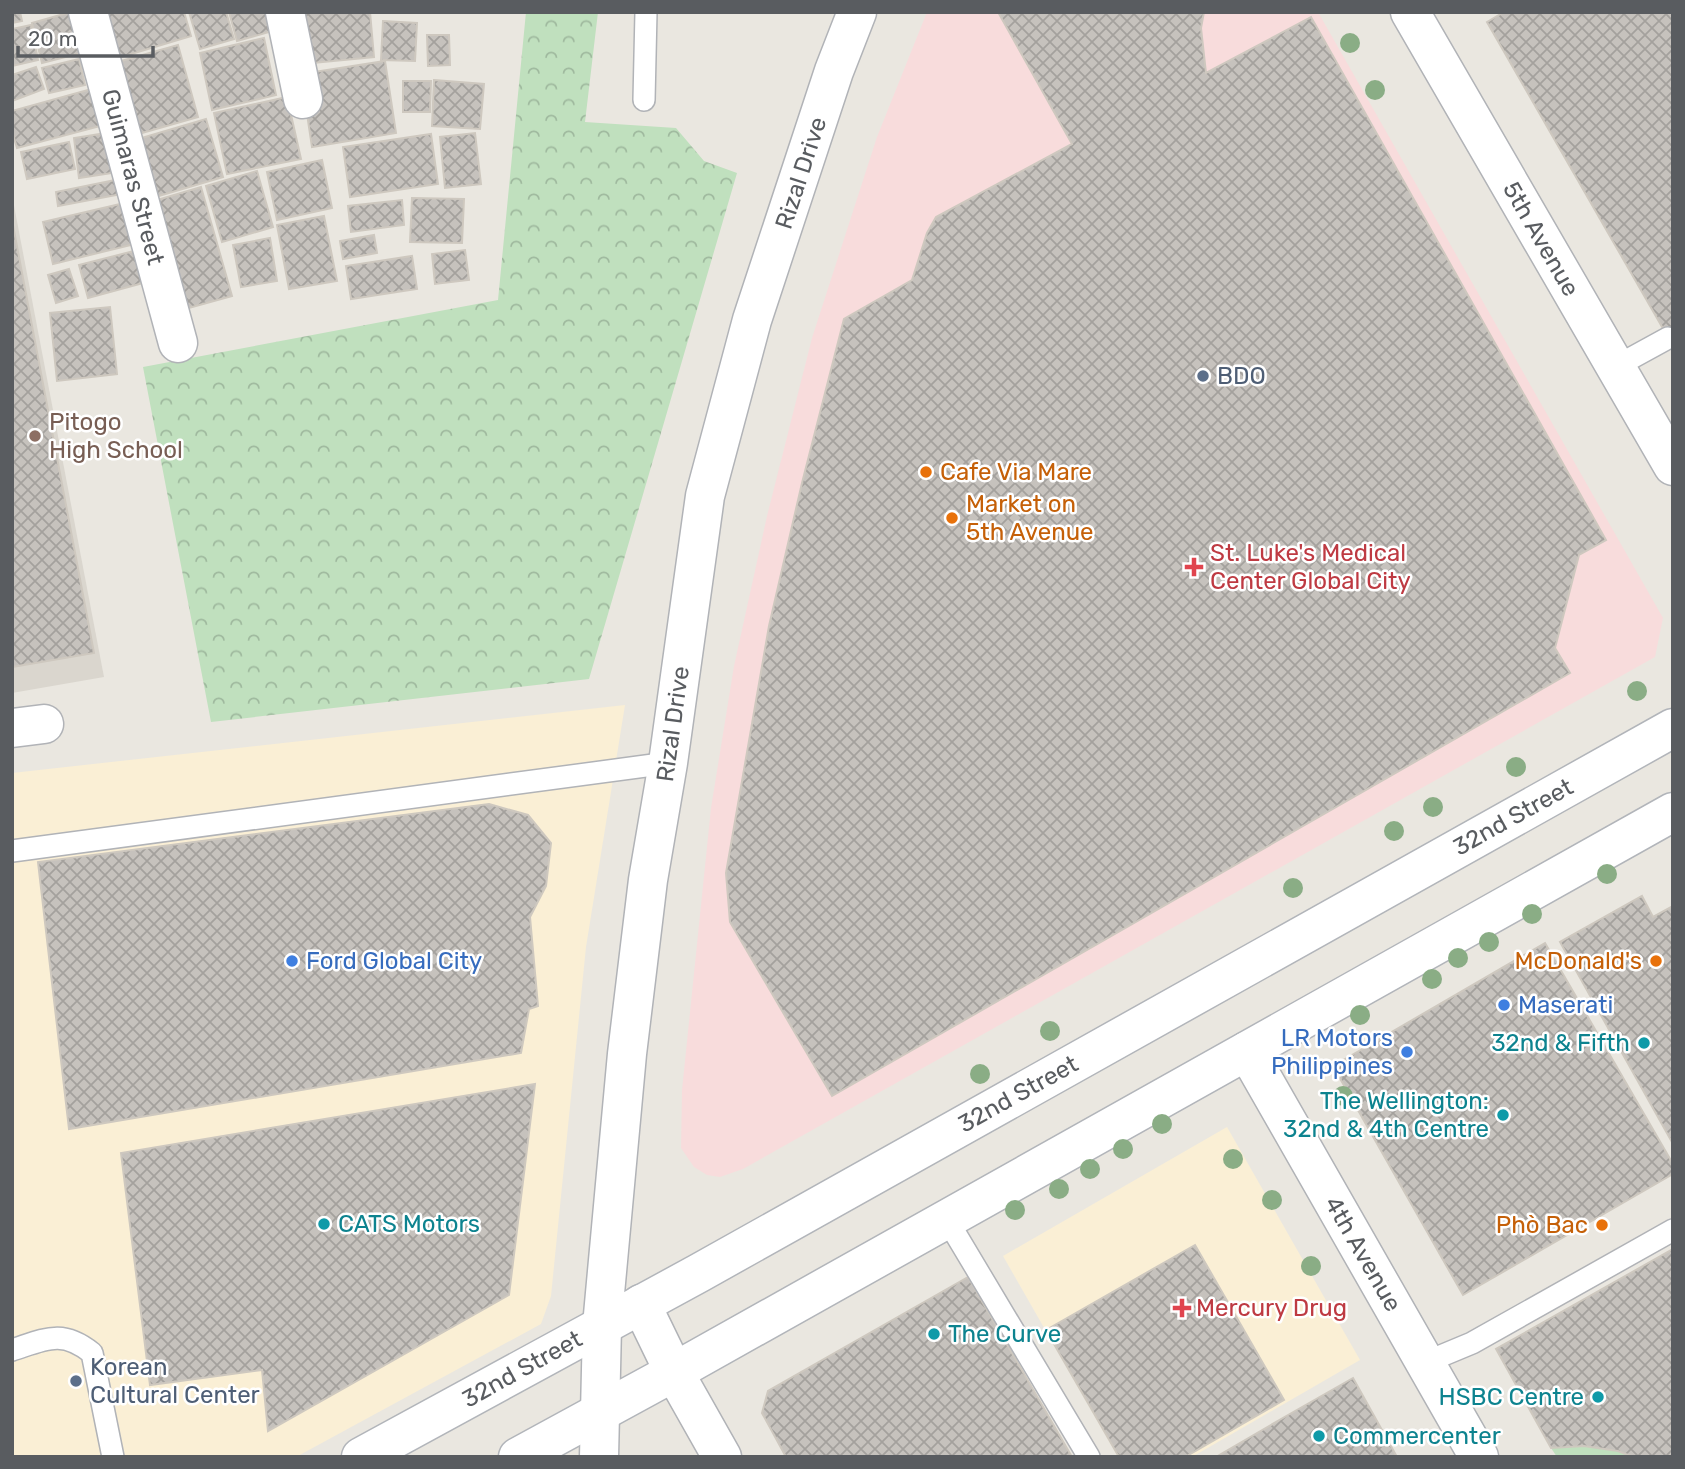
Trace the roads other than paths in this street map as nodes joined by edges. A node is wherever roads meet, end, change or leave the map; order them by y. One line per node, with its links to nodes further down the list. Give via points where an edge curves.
1 (88, 12): 9 (street, Guimaras Street)
2 (285, 12): 6 (street)
3 (646, 12): 7 (lane)
4 (858, 12): 13 (street, Rizal Drive, via 752,320 705,496)
5 (1410, 12): 10 (street, 5th Avenue)
6 (303, 99)
7 (644, 100)
8 (1668, 338): 10 (lane)
9 (178, 342)
10 (1615, 367): 11 (street, 5th Avenue)
11 (1673, 466)
12 (1673, 727): 19 (street, 32nd Street)
13 (668, 763): 15 (lane); 20 (street, Rizal Drive, via 632,1014)
14 (1673, 812): 16 (street)
15 (12, 850)
16 (1247, 1051): 17 (street); 22 (street, 4th Avenue)
17 (946, 1218): 23 (street); 30 (lane)
18 (1673, 1230): 22 (lane, via 1472,1343)
19 (642, 1304): 20 (street, 32nd Street); 23 (street)
20 (602, 1326): 24 (street, Rizal Drive); 26 (street, 32nd Street)
21 (12, 1350): 25 (lane, via 50,1338 76,1341 92,1353)
22 (1424, 1363): 31 (street, 4th Avenue)
23 (674, 1372): 24 (street); 29 (street)
24 (601, 1411): 27 (street); 28 (street, Rizal Drive)
25 (113, 1457)
26 (361, 1457)
27 (518, 1457)
28 (599, 1457)
29 (722, 1457)
30 (1089, 1457)
31 (1479, 1457)

